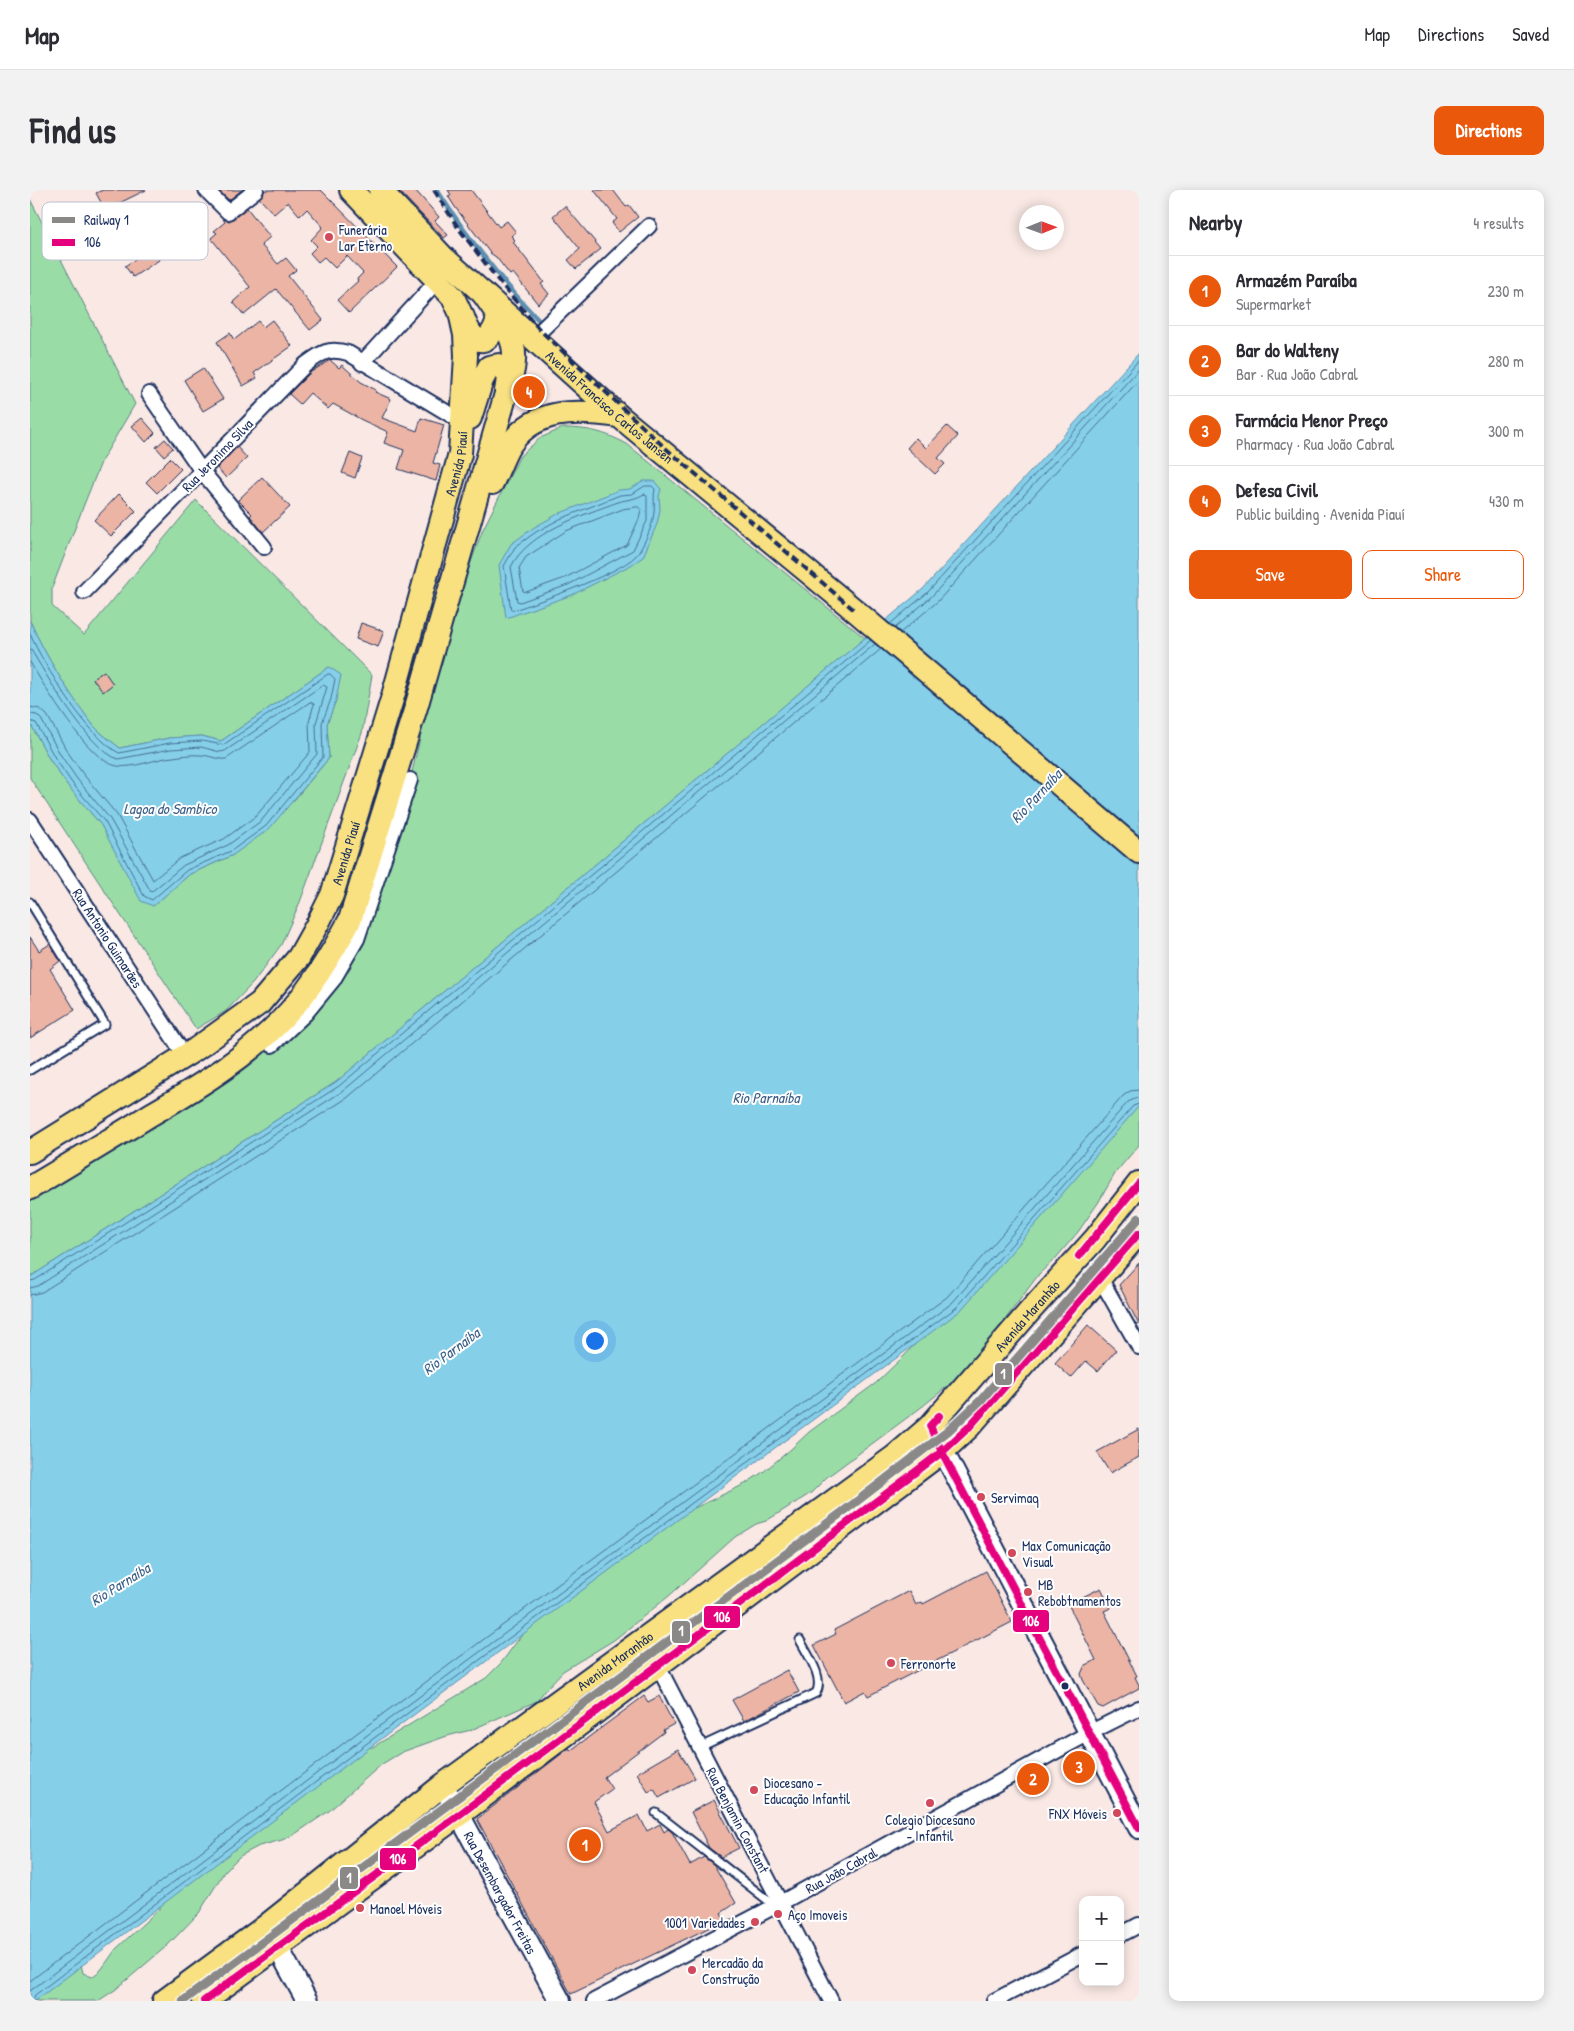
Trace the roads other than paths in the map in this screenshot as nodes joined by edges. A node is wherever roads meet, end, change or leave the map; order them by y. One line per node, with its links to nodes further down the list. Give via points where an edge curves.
1 (206, 190): 2 (street, via 228,212)
2 (256, 190)
3 (351, 190): 6 (main road)
4 (380, 190): 7 (main road, Avenida Francisco Carlos Jansen, via 444,258)
5 (649, 226): 10 (street)
6 (437, 280): 8 (main road, via 453,297); 11 (street)
7 (483, 293): 9 (main road, Avenida Piauí); 10 (main road, Avenida Francisco Carlos Jansen)
8 (460, 312): 9 (main road, via 470,334 482,339 494,333); 15 (main road, via 466,356)
9 (498, 315): 13 (main road, Avenida Piauí, via 512,336 514,347 514,374)
10 (532, 338): 14 (main road, Avenida Francisco Carlos Jansen)
11 (362, 363): 15 (street, Rua Jeronimo Silva); 17 (street, Rua Jeronimo Silva, via 348,353 324,351 305,364)
12 (149, 394): 17 (street)
13 (505, 397): 16 (main road, via 508,377 505,369 499,365 489,367 482,380); 18 (main road, Avenida Piauí)
14 (619, 416): 18 (main road, Avenida Piauí, via 591,412 562,413 544,416 528,427 509,447); 23 (main road, Avenida Francisco Carlos Jansen)
15 (461, 421): 16 (main road, Avenida Piauí)
16 (460, 454): 25 (main road, Avenida Piauí, via 393,696 332,895 299,957 260,1003)
17 (201, 470): 19 (street); 20 (street, Rua Jeronimo Silva)
18 (464, 543): 29 (main road, Avenida Piauí, via 362,885 335,950 290,1012 252,1048 196,1088)
19 (264, 547)
20 (84, 592)
21 (410, 780): 30 (street, via 357,938 333,980 305,1014 270,1047 226,1080)
22 (30, 820): 25 (street, Rua Antonio Guimarães)
23 (1139, 852)
24 (30, 902): 26 (lane, via 105,1024)
25 (185, 1056): 27 (main road, Avenida Piauí)
26 (30, 1070)
27 (30, 1152)
28 (1139, 1183): 34 (main road, Avenida Maranhão, via 1095,1239)
29 (30, 1188)
30 (30, 1201)
31 (1139, 1233): 32 (main road)
32 (1100, 1278): 33 (street); 35 (main road, via 969,1427)
33 (1139, 1347)
34 (930, 1426): 35 (main road); 36 (main road, Avenida Maranhão, via 894,1457)
35 (942, 1452): 38 (main road); 40 (main road)
36 (644, 1639): 38 (street, Rua Benjamin Constant); 42 (main road, Avenida Maranhão)
37 (800, 1640): 41 (lane, via 819,1679 816,1693)
38 (657, 1666): 41 (street, Rua Benjamin Constant); 44 (main road)
39 (1139, 1708): 40 (street, Rua João Cabral)
40 (1089, 1733): 45 (main road); 46 (street, Rua João Cabral)
41 (700, 1748): 46 (street, Rua Benjamin Constant)
42 (443, 1785): 44 (main road, Rua Desembargador Freitas); 48 (main road, Avenida Maranhão)
43 (656, 1813): 46 (lane)
44 (460, 1814): 50 (main road); 55 (main road, Rua Desembargador Freitas)
45 (1139, 1828)
46 (778, 1904): 56 (street, Rua João Cabral); 57 (street, Rua Benjamin Constant)
47 (1139, 1925): 49 (street)
48 (266, 1926): 50 (main road); 52 (main road, Avenida Maranhão)
49 (1124, 1933)
50 (278, 1948): 53 (main road); 54 (main road)
51 (1079, 1956): 58 (street)
52 (164, 2001)
53 (204, 2001)
54 (307, 2001)
55 (560, 2001)
56 (594, 2001)
57 (832, 2001)
58 (994, 2001)

